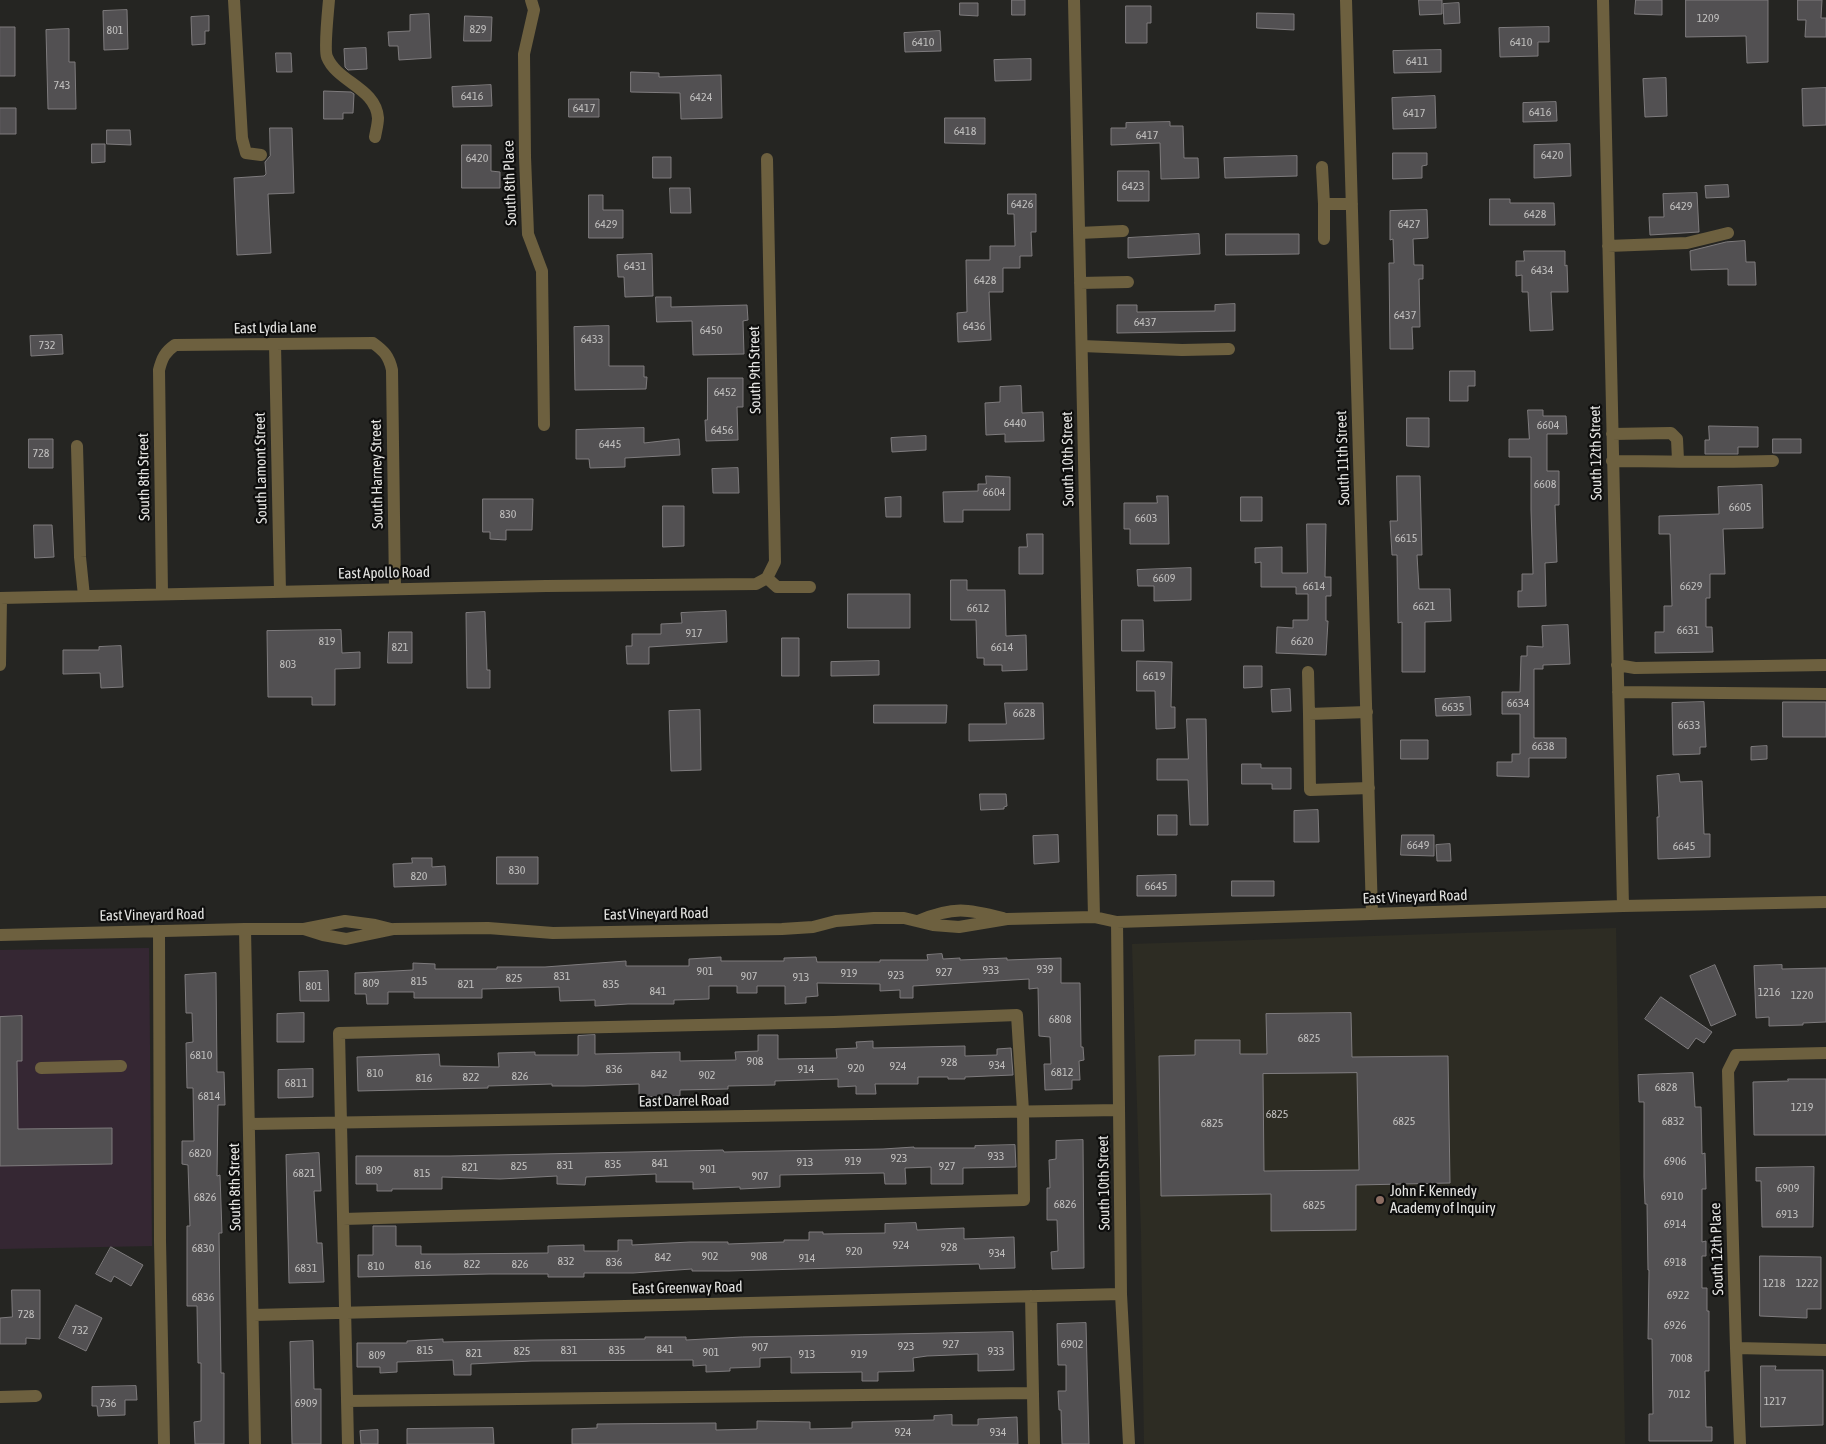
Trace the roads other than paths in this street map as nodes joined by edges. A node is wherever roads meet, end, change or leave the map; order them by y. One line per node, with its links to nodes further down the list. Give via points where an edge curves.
1 (234, 0): 8 (street, via 242,138 246,153)
2 (329, 0): 7 (street, via 327,56 335,70 371,100 378,116)
3 (531, 0): 25 (street, South 8th Place, via 534,10 524,54 526,195 528,234 542,271)
4 (1074, 0): 14 (street, South 10th Street)
5 (1346, 0): 12 (street, South 11th Street)
6 (1603, 0): 17 (street, South 12th Street)
7 (375, 137)
8 (261, 156)
9 (767, 159): 31 (street, South 9th Street, via 775,562)
10 (1322, 167): 11 (street)
11 (1324, 204): 12 (street); 16 (street)
12 (1352, 204): 44 (street, South 11th Street)
13 (1123, 231): 14 (street)
14 (1079, 233): 19 (street, South 10th Street)
15 (1728, 233): 17 (street, via 1686,243)
16 (1324, 239)
17 (1608, 246): 26 (street, South 12th Street)
18 (1128, 282): 19 (street)
19 (1080, 284): 21 (street, South 10th Street)
20 (275, 344): 23 (street, East Lydia Lane, via 373,343); 24 (street, East Lydia Lane, via 175,345); 34 (street, South Lamont Street)
21 (1082, 346): 22 (street); 50 (street, South 10th Street)
22 (1229, 349)
23 (389, 358): 33 (street, South Harney Street, via 392,370)
24 (162, 359): 35 (street, South 8th Street, via 159,370)
25 (544, 425)
26 (1612, 434): 28 (street, via 1671,433 1677,438); 29 (street, South 12th Street)
27 (76, 446): 36 (street)
28 (1678, 460): 29 (street); 30 (street)
29 (1612, 461): 39 (street, South 12th Street)
30 (1773, 461)
31 (767, 578): 32 (street, via 777,586); 33 (street, East Apollo Road, via 756,584)
32 (810, 587)
33 (395, 589): 34 (street, East Apollo Road)
34 (280, 592): 35 (street, East Apollo Road)
35 (162, 594): 36 (street, East Apollo Road)
36 (84, 596): 37 (street, East Apollo Road)
37 (1, 598): 38 (street)
38 (0, 665)
39 (1617, 665): 40 (street, via 1635,668); 42 (street, South 12th Street)
40 (1826, 665)
41 (1308, 672): 45 (street)
42 (1618, 692): 43 (street); 48 (street, South 12th Street)
43 (1826, 694)
44 (1367, 712): 45 (street); 46 (street, South 11th Street)
45 (1309, 714): 46 (street, via 1310,790)
46 (1369, 788): 49 (street, South 11th Street)
47 (1826, 902): 48 (street, East Vineyard Road)
48 (1623, 906): 49 (street, East Vineyard Road)
49 (1372, 914): 53 (street, East Vineyard Road)
50 (1094, 917): 51 (street, East Vineyard Road); 53 (street, East Vineyard Road)
51 (1007, 919): 52 (street, East Vineyard Road, via 959,927); 52 (street, East Vineyard Road, via 958,909)
52 (918, 920): 56 (street, East Vineyard Road, via 874,918 782,929 553,933 488,928)
53 (1117, 922): 62 (street, South 10th Street)
54 (246, 929): 55 (street, East Vineyard Road); 57 (street, East Vineyard Road); 65 (street, South 8th Street)
55 (304, 929): 56 (street, East Vineyard Road, via 345,921); 56 (street, East Vineyard Road, via 346,939)
56 (394, 930)
57 (159, 931): 58 (street, East Vineyard Road); 77 (street)
58 (0, 934)
59 (1826, 1053): 71 (street, South 12th Place, via 1736,1055 1728,1071)
60 (121, 1066): 61 (street)
61 (41, 1068)
62 (1119, 1110): 63 (street, East Darrel Road); 67 (street, South 10th Street)
63 (1023, 1111): 64 (street, East Darrel Road); 64 (street, via 1017,1015 340,1033); 66 (street, via 1024,1200)
64 (341, 1123): 65 (street, East Darrel Road); 66 (street)
65 (250, 1124): 70 (street, South 8th Street)
66 (343, 1219): 69 (street)
67 (1121, 1294): 68 (street, East Greenway Road); 81 (street, South 10th Street)
68 (1031, 1296): 69 (street, East Greenway Road); 73 (street)
69 (346, 1313): 70 (street, East Greenway Road); 76 (street)
70 (253, 1315): 78 (street, South 8th Street)
71 (1736, 1348): 72 (street); 82 (street, South 12th Place)
72 (1826, 1350)
73 (1034, 1393): 76 (street); 80 (street)
74 (36, 1396): 75 (street)
75 (0, 1397)
76 (347, 1401): 79 (street)
77 (164, 1444)
78 (255, 1444)
79 (348, 1444)
80 (1034, 1444)
81 (1129, 1444)
82 (1740, 1444)

